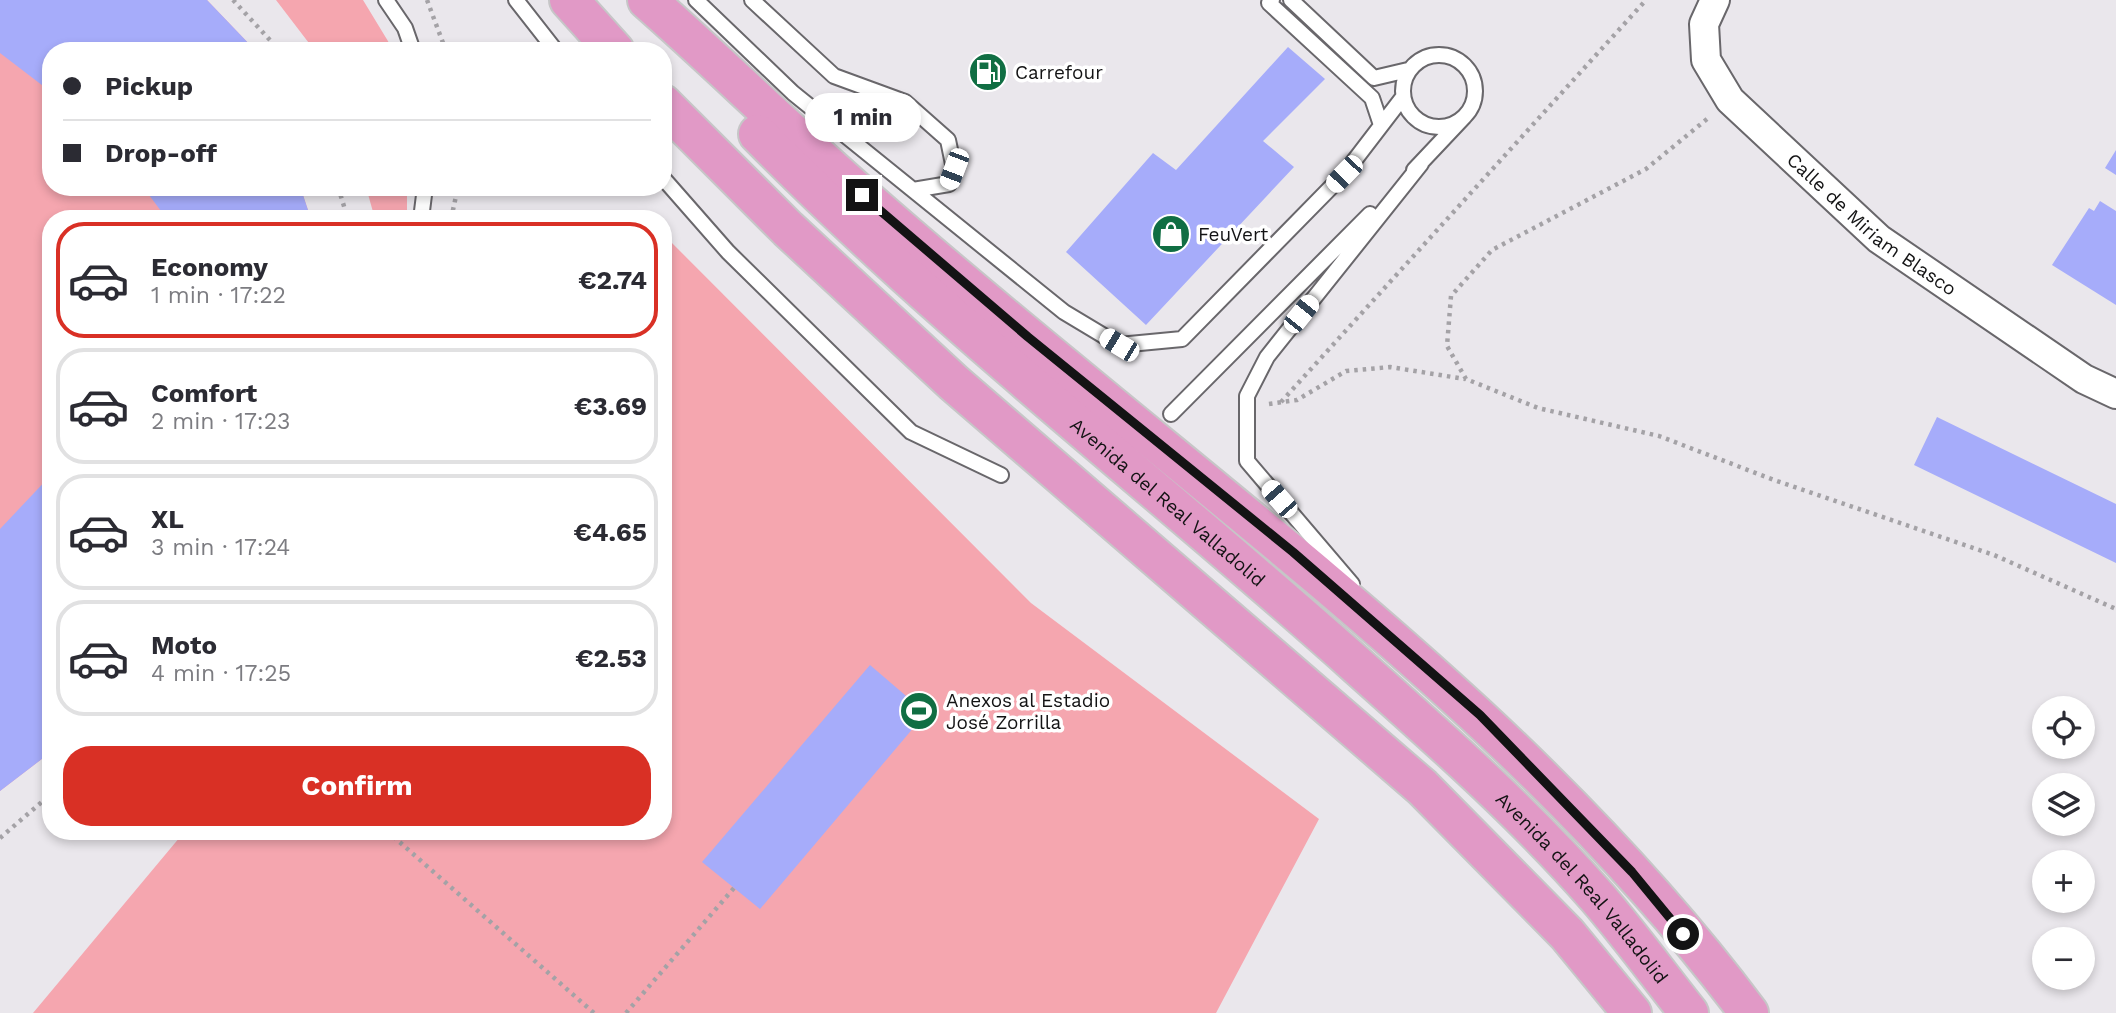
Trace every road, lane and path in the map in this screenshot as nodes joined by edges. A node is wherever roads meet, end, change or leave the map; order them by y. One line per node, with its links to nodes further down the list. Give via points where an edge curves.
1 (233, 0): 14 (path)
2 (386, 0): 15 (lane)
3 (427, 0): 16 (path)
4 (516, 0): 17 (lane)
5 (569, 0): 18 (highway)
6 (638, 0): 43 (highway, Avenida del Real Valladolid, via 701,76 807,183 973,338 1286,602 1456,754 1597,897)
7 (648, 0): 35 (highway, via 842,178 1028,337 1293,552)
8 (696, 0): 27 (lane, via 793,93)
9 (752, 0): 27 (lane, via 834,76 905,102 948,140 954,169 949,184)
10 (1291, 0): 19 (lane, via 1374,78)
11 (1646, 0): 30 (path)
12 (1715, 0): 21 (street, Calle de Miriam Blasco, via 1704,24 1706,60)
13 (1270, 2): 24 (lane, via 1372,98)
14 (272, 42)
15 (410, 42)
16 (443, 42)
17 (549, 42)
18 (607, 42)
19 (1408, 70): 20 (lane); 23 (lane, via 1427,56 1452,57 1462,63 1475,88)
20 (1403, 97): 23 (lane, via 1423,124 1445,127); 24 (lane)
21 (1730, 100): 28 (path, via 1646,169 1492,250 1451,296 1447,346); 29 (street, Calle de Miriam Blasco, via 1879,239 2084,379)
22 (672, 113): 42 (highway, Avenida del Real Valladolid, via 788,229 954,383 1422,787 1567,934)
23 (1464, 117): 25 (lane)
24 (1381, 125): 27 (lane, via 1344,174 1182,339 1119,345 1064,312)
25 (1421, 164): 31 (lane, via 1267,357 1247,396); 32 (lane)
26 (672, 188): 33 (lane, via 728,252 911,432)
27 (913, 190)
28 (1466, 379): 30 (path, via 1390,367 1346,371 1297,400); 34 (path, via 1538,408 1659,436 1994,555)
29 (2116, 394)
30 (1281, 402): 31 (path)
31 (1248, 407): 35 (lane, via 1247,461 1360,592)
32 (1171, 414)
33 (1002, 475)
34 (2116, 609)
35 (1480, 715): 44 (highway, via 1632,872)
36 (42, 802): 37 (path)
37 (0, 838)
38 (397, 840): 40 (path)
39 (734, 888): 41 (path)
40 (594, 1013)
41 (625, 1013)
42 (1632, 1013)
43 (1689, 1013)
44 (1749, 1013)

